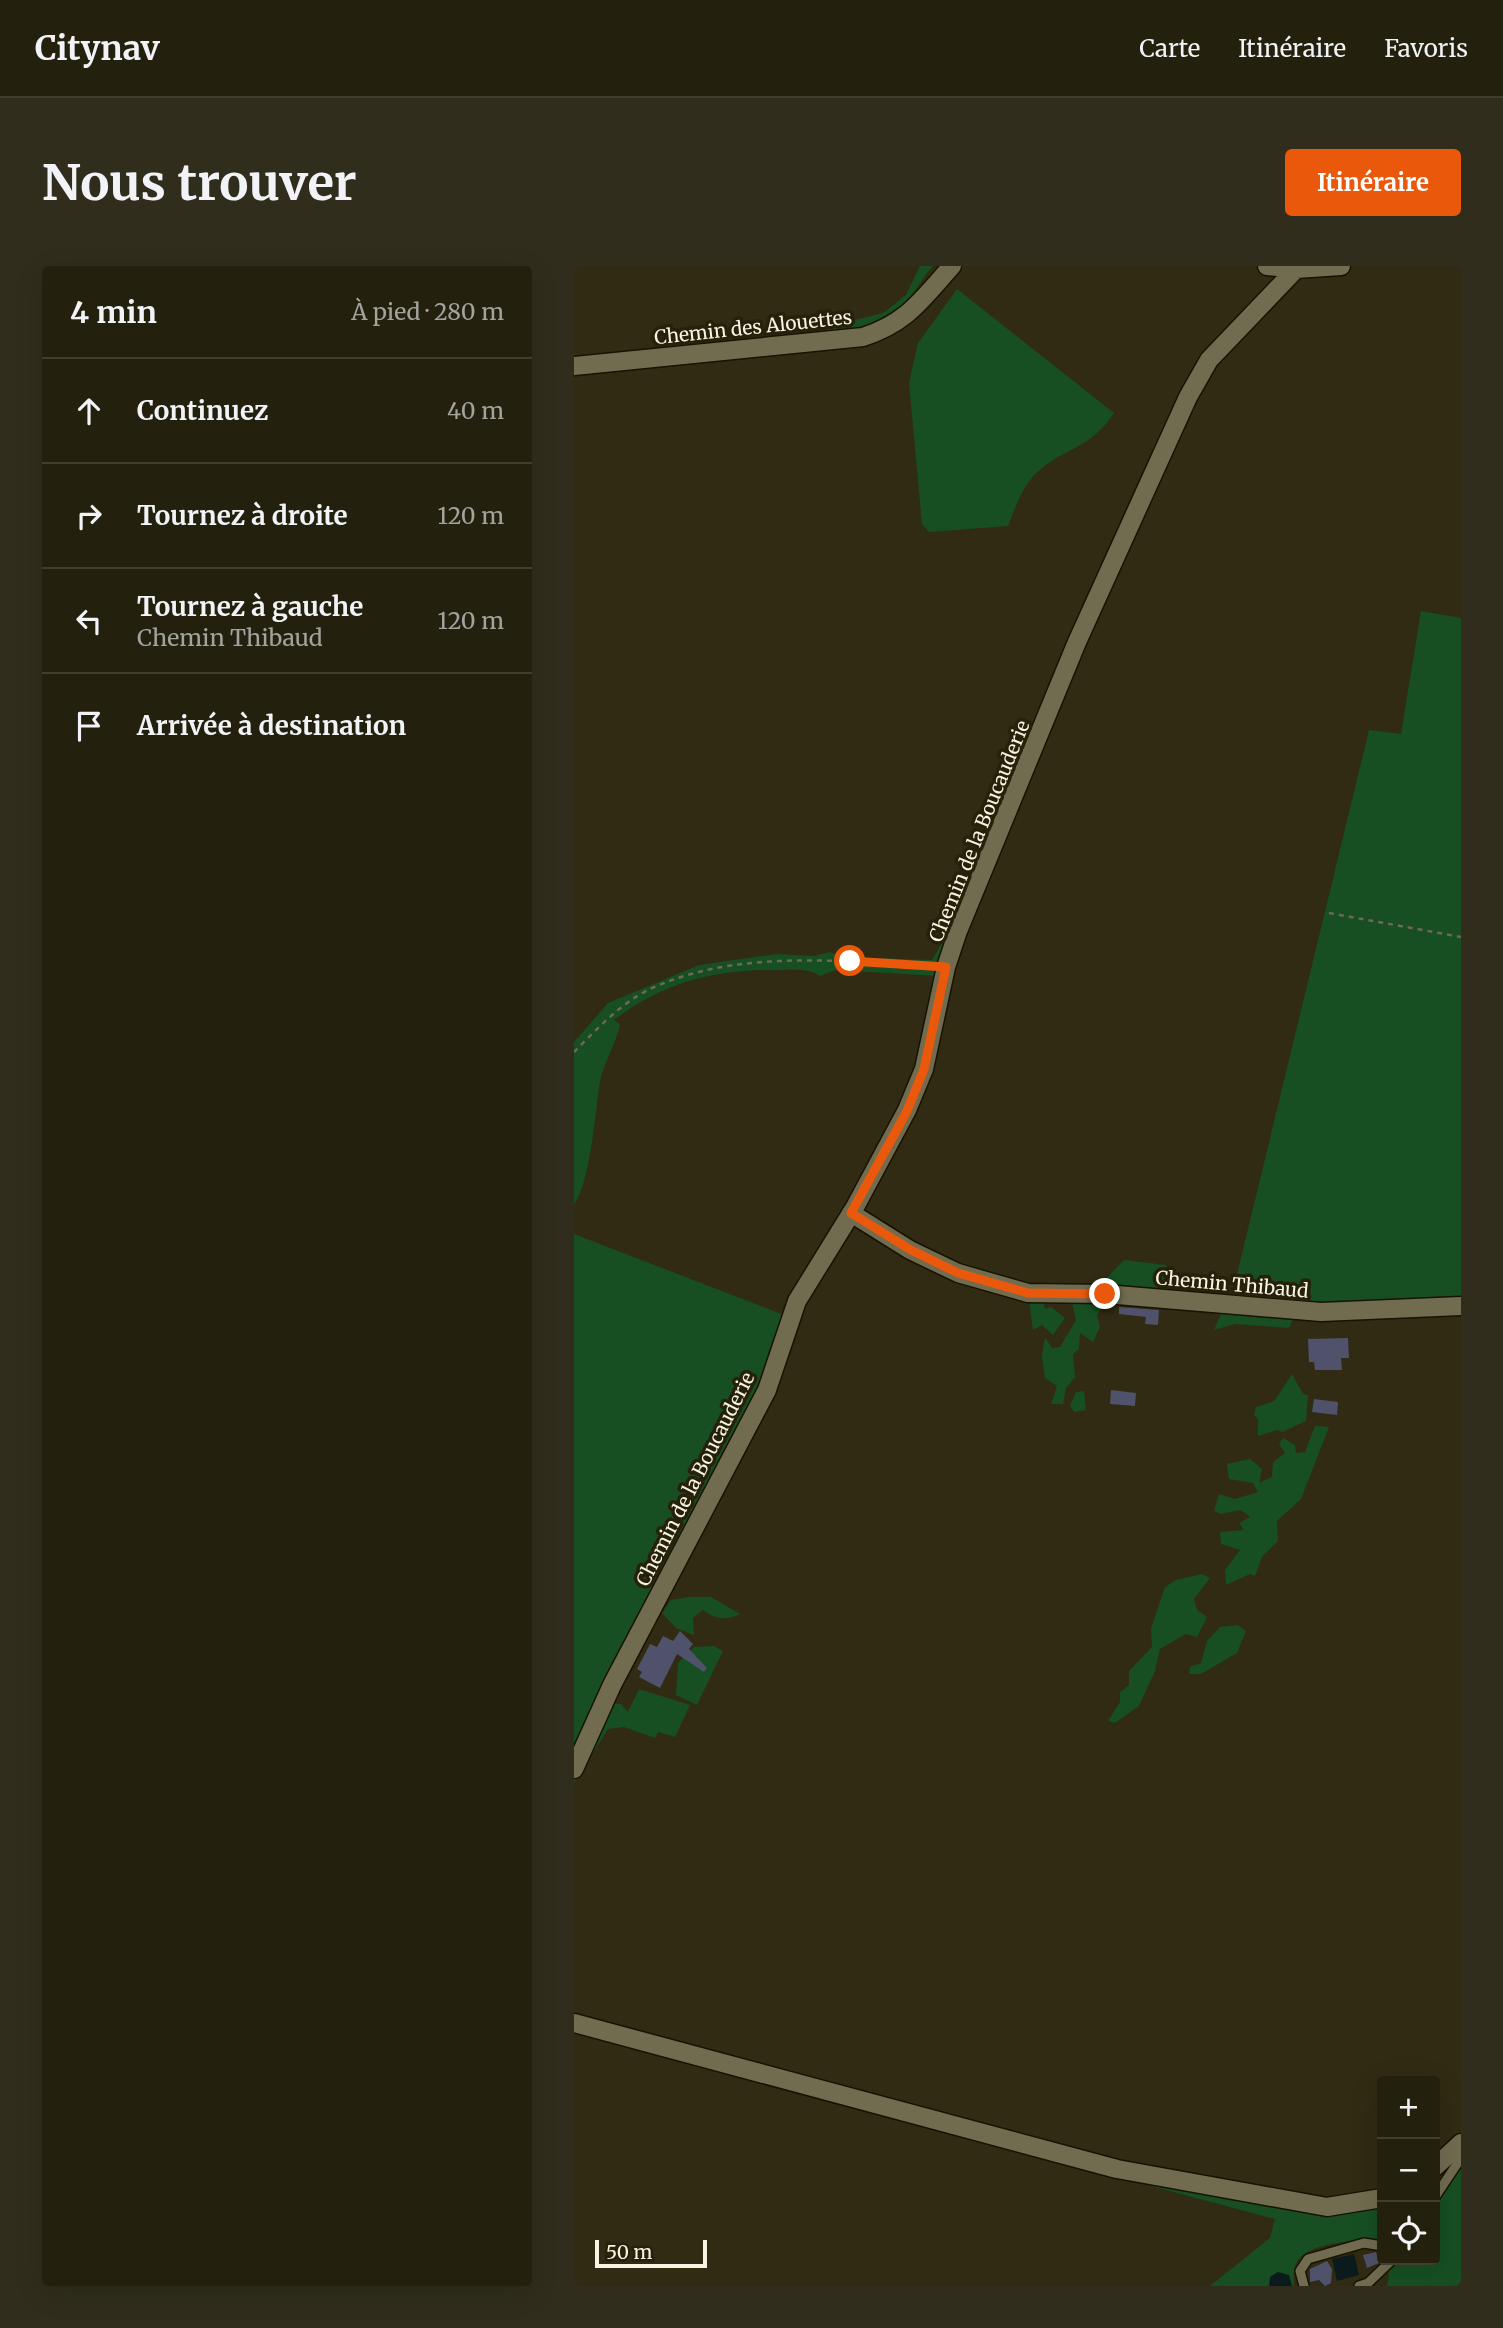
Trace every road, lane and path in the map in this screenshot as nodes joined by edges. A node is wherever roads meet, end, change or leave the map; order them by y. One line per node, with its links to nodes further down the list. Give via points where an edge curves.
1 (951, 266): 5 (street, Chemin des Alouettes, via 907,316 890,328 863,337)
2 (1268, 266): 4 (street)
3 (1341, 266): 4 (street)
4 (1296, 267): 8 (street, Chemin de la Boucauderie, via 1209,360 1188,397 1077,642)
5 (574, 366)
6 (1329, 913): 7 (path)
7 (1461, 937)
8 (946, 967): 9 (path, via 761,962 693,972 646,991 608,1018); 10 (street, Chemin de la Boucauderie, via 924,1069 907,1111)
9 (574, 1052)
10 (851, 1213): 11 (street, Chemin Thibaud, via 958,1273 1028,1293 1105,1294 1321,1312); 12 (street, Chemin de la Boucauderie, via 797,1301 767,1391 612,1685)
11 (1461, 1306)
12 (574, 1769)
13 (574, 2023): 18 (street, via 1117,2169 1327,2207)
14 (1461, 2143): 16 (street)
15 (1461, 2158): 17 (lane)
16 (1440, 2162)
17 (1440, 2190)
18 (1377, 2199)
19 (1377, 2245): 21 (lane, via 1364,2244 1308,2259 1300,2271)
20 (1387, 2265): 22 (lane)
21 (1304, 2286)
22 (1359, 2286)

